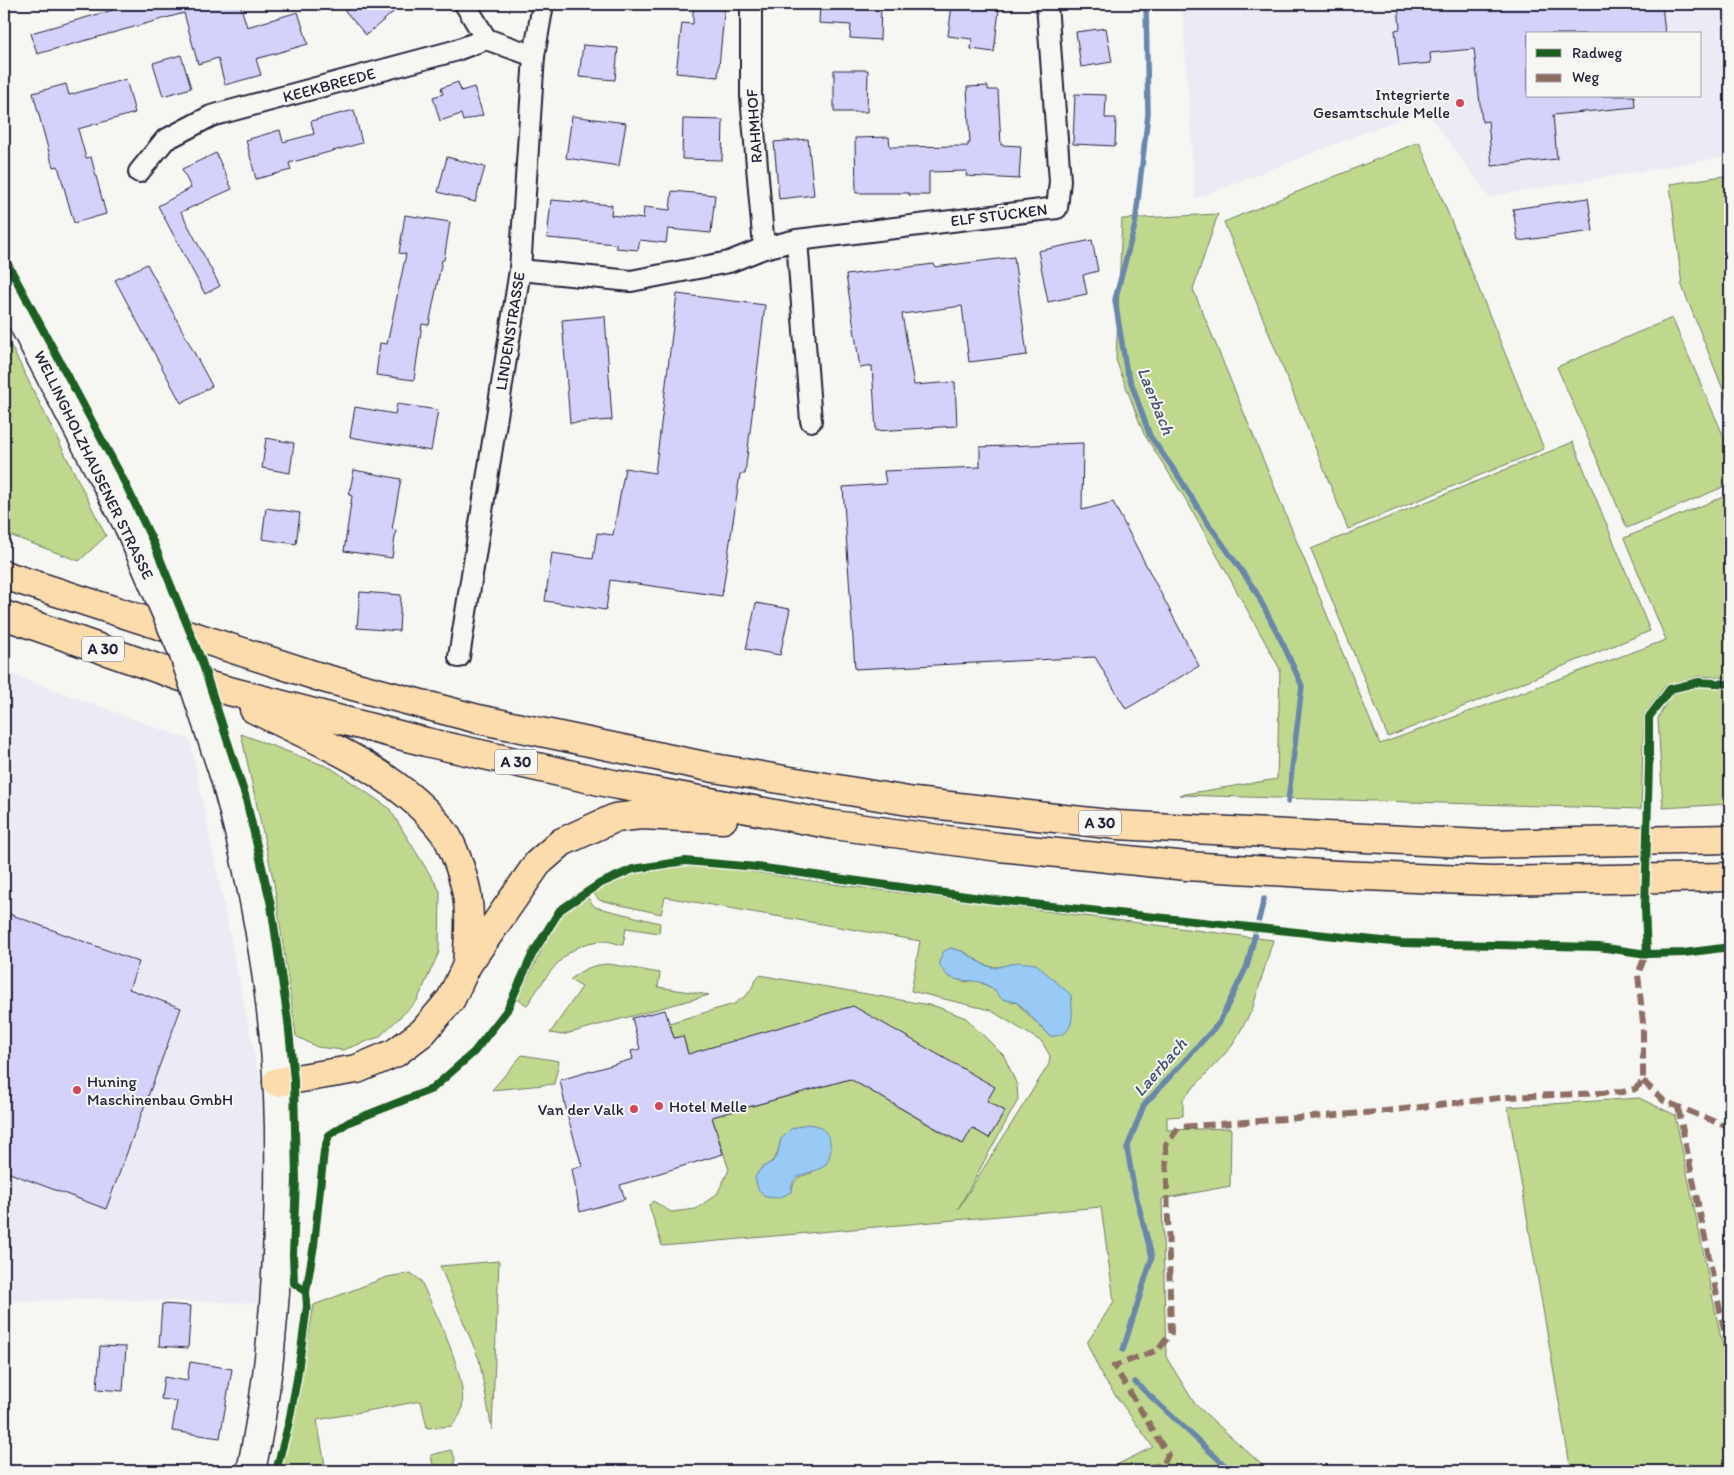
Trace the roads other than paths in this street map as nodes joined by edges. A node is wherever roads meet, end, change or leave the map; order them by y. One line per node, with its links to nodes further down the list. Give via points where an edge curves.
1 (465, 4): 5 (street)
2 (543, 4): 6 (street, LINDENSTRASSE)
3 (751, 4): 9 (street, RAHMHOF, via 751,96)
4 (1047, 4): 8 (street, ELF STÜCKEN, via 1060,181 1057,208)
5 (486, 39): 6 (street); 7 (street, KEEKBREEDE, via 454,51 211,116 165,140)
6 (534, 56): 10 (street, LINDENSTRASSE)
7 (139, 172)
8 (797, 240): 9 (street, ELF STÜCKEN); 12 (street)
9 (764, 248): 10 (street, ELF STÜCKEN, via 729,262 631,281)
10 (520, 270): 15 (street, LINDENSTRASSE)
11 (4, 287): 21 (main road, WELLINGHOLZHAUSENER STRASSE, bridge, via 129,527 183,652 224,774 247,867 270,1004)
12 (811, 421)
13 (4, 575): 18 (highway, A 30, via 323,678 478,719 714,768 914,802 1116,825 1481,844)
14 (4, 615): 16 (highway, A 30)
15 (460, 657)
16 (202, 684): 17 (highway, A 30, via 426,742 613,784); 20 (highway, via 357,760 416,800 447,837 464,878 470,921)
17 (834, 825): 19 (highway, A 30, via 999,847 1187,866 1338,875 1492,881); 20 (highway, via 641,815 615,818 562,842 538,863)
18 (1730, 840)
19 (1730, 877)
20 (467, 965): 21 (highway, via 451,1000 423,1032 395,1053 357,1069)
21 (277, 1082): 22 (main road, WELLINGHOLZHAUSENER STRASSE, via 279,1215 274,1314)
22 (251, 1471)

